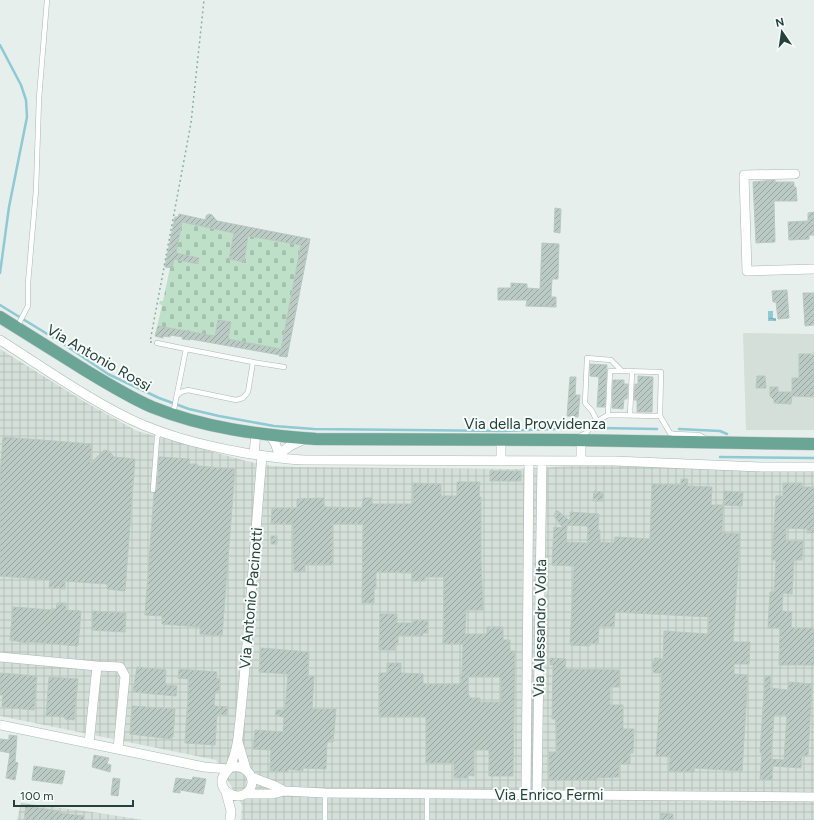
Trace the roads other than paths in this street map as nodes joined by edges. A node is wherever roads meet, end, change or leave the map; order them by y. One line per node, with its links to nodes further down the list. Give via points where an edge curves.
1 (47, 0): 5 (lane, via 28,306)
2 (795, 174): 3 (street, via 744,175 747,271)
3 (814, 269)
4 (0, 317): 5 (main road, Via Antonio Rossi)
5 (19, 325): 14 (main road, Via Antonio Rossi, via 124,393 152,407)
6 (0, 340): 19 (street, via 116,412)
7 (158, 343): 8 (lane)
8 (186, 349): 9 (lane); 13 (lane)
9 (253, 362): 10 (lane); 13 (lane, via 248,392 243,398 236,400 188,390 181,392)
10 (284, 368)
11 (622, 371): 12 (lane); 15 (lane, via 610,371); 18 (lane, via 611,360 587,358 585,403)
12 (632, 372): 16 (lane); 17 (lane, via 661,372)
13 (177, 397): 14 (lane)
14 (174, 410): 20 (main road, Via Antonio Rossi, via 213,426)
15 (608, 415): 16 (lane); 18 (lane)
16 (630, 415): 17 (lane)
17 (660, 416): 25 (lane, via 670,433 698,435)
18 (597, 421): 24 (lane)
19 (160, 432): 27 (street, via 217,448); 34 (lane)
20 (256, 434): 21 (main road, Via della Provvidenza); 27 (street, Via Antonio Pacinotti)
21 (270, 435): 22 (main road, Via della Provvidenza); 28 (street)
22 (307, 438): 23 (main road, Via della Provvidenza); 28 (street, via 290,446)
23 (501, 440): 24 (main road, Via della Provvidenza); 29 (street)
24 (576, 440): 25 (main road, Via della Provvidenza); 32 (street)
25 (717, 443): 26 (main road, Via della Provvidenza)
26 (814, 444)
27 (258, 455): 28 (street); 42 (street, Via Antonio Pacinotti, via 249,624)
28 (278, 456): 29 (street, via 308,460)
29 (501, 461): 30 (street)
30 (529, 461): 31 (street); 35 (street, Via Alessandro Volta)
31 (542, 461): 32 (street); 36 (street, Via Alessandro Volta)
32 (581, 461): 33 (street)
33 (814, 467)
34 (154, 490)
35 (528, 625): 36 (lane); 37 (street, Via Alessandro Volta)
36 (540, 625): 38 (street, Via Alessandro Volta)
37 (527, 649): 38 (lane); 45 (street, Via Alessandro Volta)
38 (539, 649): 46 (street, Via Alessandro Volta)
39 (0, 657): 40 (street)
40 (97, 666): 43 (street); 44 (street, via 120,667 125,676)
41 (0, 725): 43 (street)
42 (238, 740): 48 (street, Via Antonio Pacinotti); 49 (street, Via Antonio Pacinotti)
43 (89, 743): 44 (street)
44 (118, 749): 47 (street)
45 (526, 754): 46 (lane); 56 (street, Via Alessandro Volta)
46 (538, 754): 57 (street, Via Alessandro Volta)
47 (204, 767): 48 (street); 50 (street)
48 (229, 769): 49 (street, via 238,766); 50 (street, Via Antonio Pacinotti)
49 (248, 773): 51 (street); 54 (street, via 250,788)
50 (222, 781): 52 (street)
51 (284, 791): 53 (street, Via Enrico Fermi); 54 (street, via 274,794)
52 (226, 792): 54 (street, via 233,796); 59 (street)
53 (325, 793): 55 (street, Via Enrico Fermi); 60 (lane)
54 (243, 794): 59 (street, via 236,801)
55 (427, 794): 56 (street, Via Enrico Fermi); 61 (lane)
56 (526, 795): 57 (street, Via Enrico Fermi)
57 (537, 795): 58 (street, Via Enrico Fermi)
58 (814, 797)
59 (231, 816)
60 (325, 820)
61 (427, 820)

